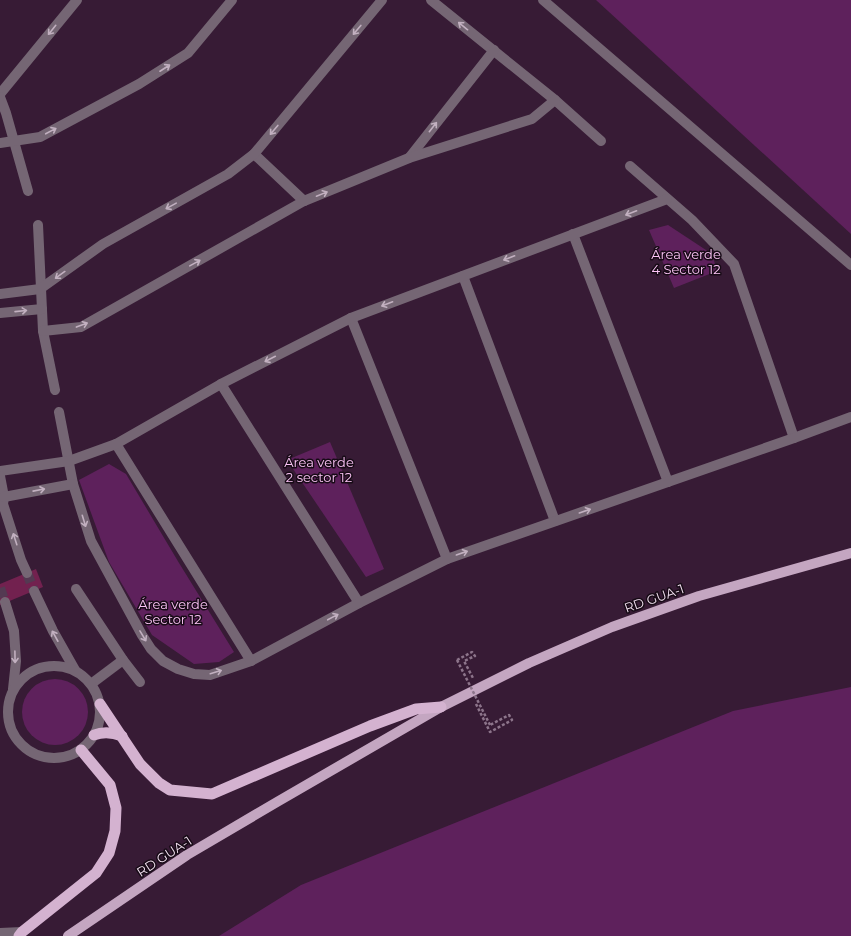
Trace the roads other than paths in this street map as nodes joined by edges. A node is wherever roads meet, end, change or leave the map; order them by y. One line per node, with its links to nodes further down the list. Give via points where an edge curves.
1 (77, 0): 7 (street, one-way to 7)
2 (232, 0): 10 (street, one-way to 2, via 40,137 139,84 188,53)
3 (382, 0): 13 (street, one-way to 13)
4 (431, 0): 6 (street, one-way to 4)
5 (543, 0): 21 (street)
6 (494, 50): 8 (street); 14 (street, one-way to 6)
7 (0, 95): 9 (street)
8 (555, 100): 11 (street); 14 (street, via 532,119)
9 (3, 114): 10 (street)
10 (14, 141): 12 (street); 16 (street)
11 (601, 141)
12 (0, 143)
13 (254, 154): 18 (street); 23 (street, one-way to 23, via 228,174 103,244)
14 (410, 158): 18 (street, one-way to 14)
15 (630, 166): 17 (street)
16 (28, 191)
17 (667, 199): 20 (street, one-way to 20); 33 (street, via 692,220 734,264)
18 (304, 201): 28 (street, one-way to 18, via 81,327)
19 (38, 225): 23 (street)
20 (573, 234): 22 (street, one-way to 22); 38 (street)
21 (851, 265)
22 (463, 276): 27 (street, one-way to 27); 41 (street)
23 (40, 289): 24 (street); 25 (street)
24 (0, 294)
25 (42, 309): 26 (street, one-way to 25); 28 (street)
26 (0, 313)
27 (351, 318): 29 (street, one-way to 29); 43 (street)
28 (43, 331): 30 (street)
29 (221, 384): 34 (street); 48 (street)
30 (55, 390)
31 (59, 412): 35 (street)
32 (851, 417): 33 (street)
33 (794, 438): 38 (street)
34 (116, 444): 35 (street); 50 (street)
35 (69, 461): 36 (street); 39 (street)
36 (0, 471)
37 (0, 476): 40 (street)
38 (668, 482): 41 (street, one-way to 38)
39 (73, 484): 40 (street, one-way to 39); 50 (street, one-way to 50, via 91,541 142,635 163,661 194,674 210,674)
40 (3, 503): 44 (street, one-way to 40)
41 (555, 521): 43 (street, one-way to 41)
42 (851, 553): 56 (main road, RD GUA-1, via 699,596 612,627 529,663)
43 (447, 559): 48 (street)
44 (27, 573)
45 (76, 589): 49 (street)
46 (34, 591): 51 (street, one-way to 46)
47 (5, 602): 54 (street, one-way to 54, via 14,631 16,661)
48 (359, 603): 50 (street, one-way to 48)
49 (123, 660): 52 (street); 53 (street)
50 (251, 661)
51 (74, 670): 53 (street); 54 (street, via 61,666 46,666 32,671 21,679)
52 (140, 682)
53 (91, 684): 55 (street)
54 (12, 691): 59 (street, via 8,721 14,735 24,747 37,755 52,758 67,757)
55 (100, 704): 57 (street, via 99,725); 58 (highway)
56 (441, 707): 58 (highway, via 416,709 382,721 212,794 170,790 140,764); 62 (main road, RD GUA-1, via 187,855)
57 (94, 735): 58 (highway, via 108,732); 59 (street)
58 (122, 736)
59 (81, 750): 61 (highway, via 110,785 116,816 109,853 96,873)
60 (0, 933): 61 (street)
61 (21, 934)
62 (68, 936)

